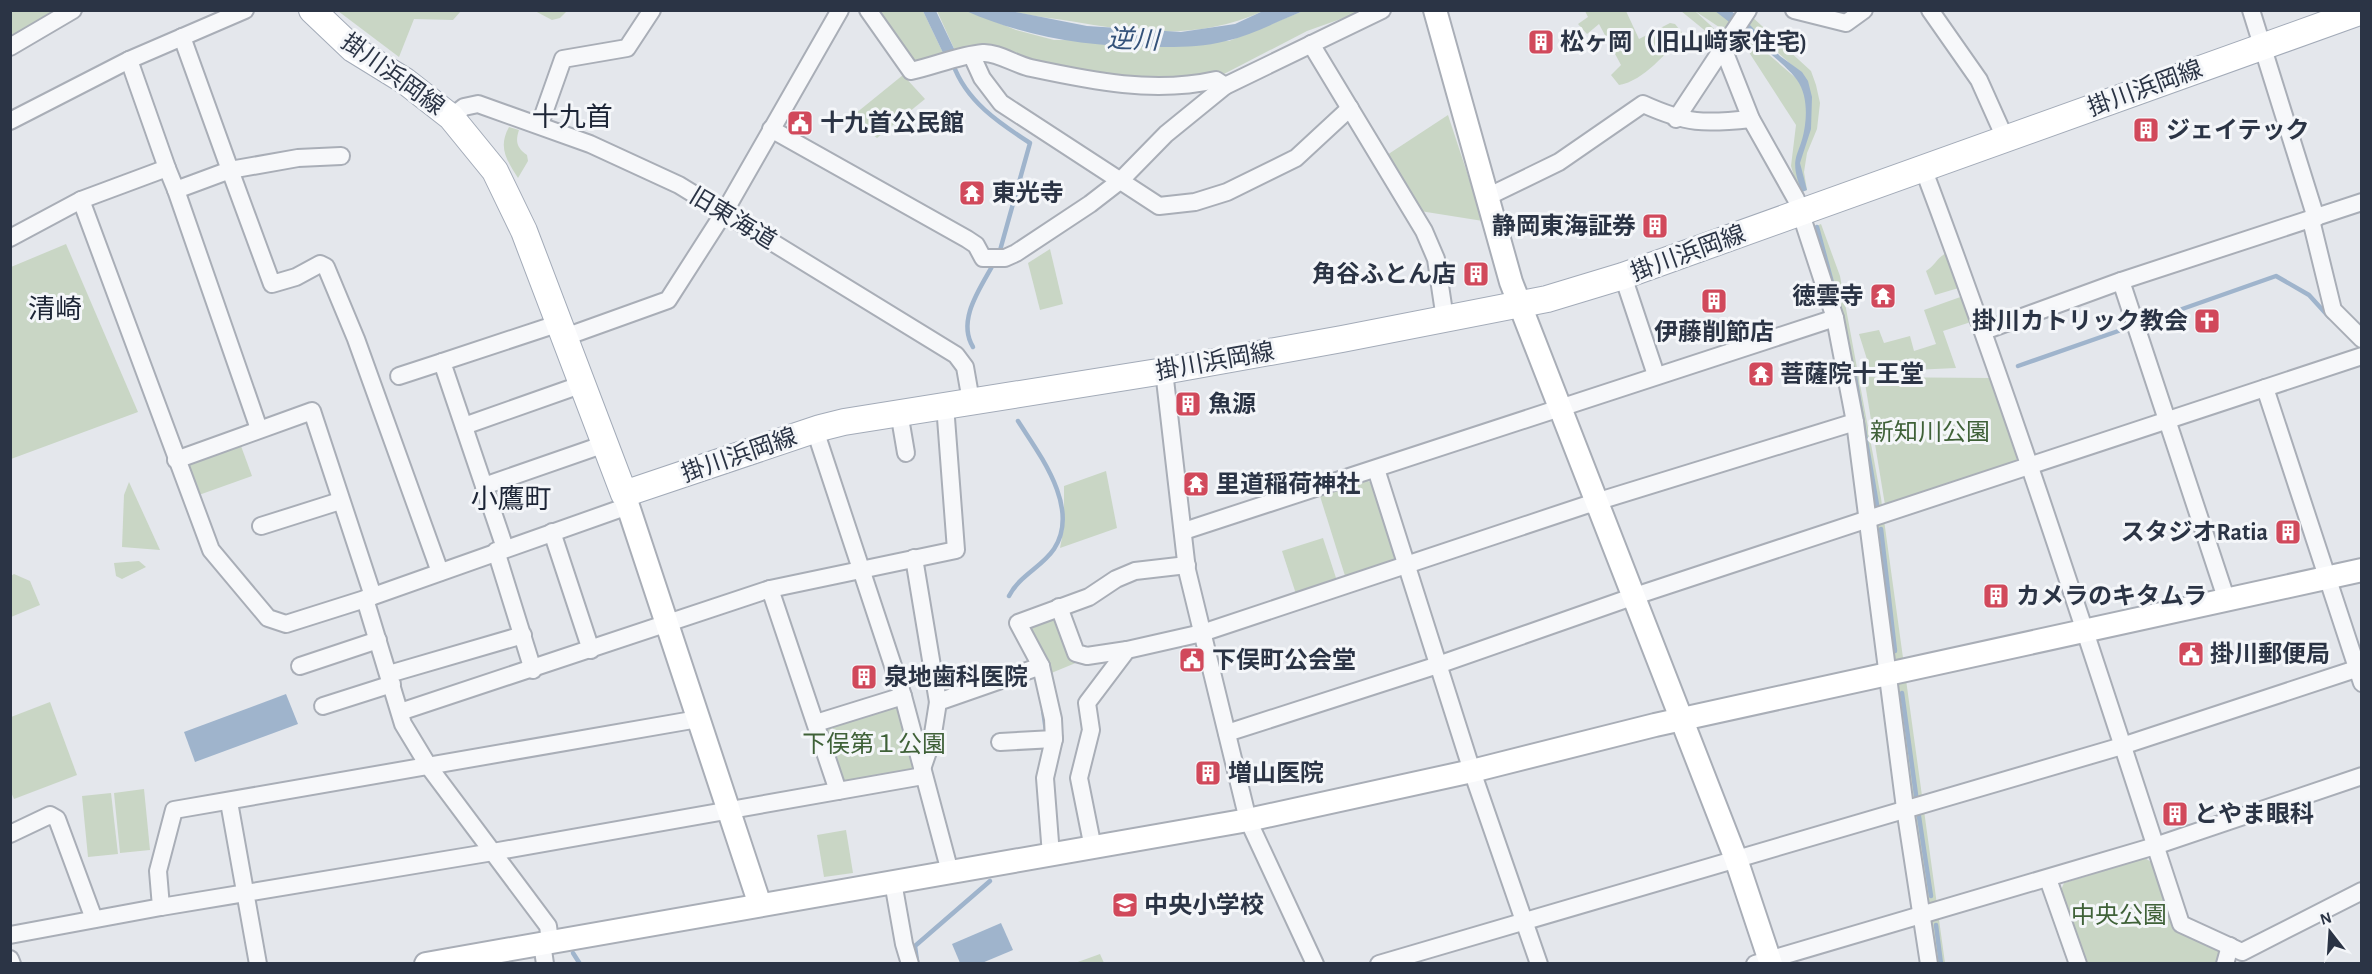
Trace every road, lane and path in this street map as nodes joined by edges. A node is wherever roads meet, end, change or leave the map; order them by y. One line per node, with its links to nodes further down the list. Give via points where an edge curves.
1 (74, 10): 19 (street)
2 (244, 10): 15 (street)
3 (312, 10): 24 (main road, 掛川浜岡線, via 353,49 414,87)
4 (651, 10): 28 (street, via 627,48 563,59)
5 (840, 10): 29 (street)
6 (868, 10): 20 (street, via 911,71)
7 (1382, 10): 17 (street)
8 (1435, 10): 37 (street)
9 (1794, 10): 10 (street, via 1846,23)
10 (1864, 10)
11 (1930, 10): 30 (street, via 1979,80)
12 (2251, 10): 18 (street)
13 (1747, 11): 16 (street)
14 (2361, 11): 18 (main road, 掛川浜岡線)
15 (182, 37): 21 (street); 34 (street)
16 (1726, 43): 25 (street); 26 (street)
17 (1311, 44): 22 (street); 23 (street)
18 (2262, 46): 30 (main road, 掛川浜岡線); 42 (street)
19 (10, 47)
20 (966, 57): 22 (street, via 984,53 1028,68 1131,85 1183,86 1216,80); 35 (street, via 1001,103)
21 (129, 60): 27 (street); 32 (street)
22 (1225, 86): 35 (street, via 1166,134)
23 (1350, 108): 35 (street, via 1296,159 1227,192 1195,202 1159,206); 48 (street, via 1424,231 1436,259)
24 (451, 117): 28 (street, 旧東海道, via 464,107 478,104); 49 (main road, 掛川浜岡線, via 503,185)
25 (1676, 119): 26 (street, via 1706,123); 37 (street, via 1643,104 1559,162)
26 (1751, 119): 41 (street)
27 (10, 122)
28 (540, 124): 40 (street, 旧東海道, via 634,163)
29 (771, 129): 35 (street, via 967,239 976,245 983,258 1017,254); 40 (street)
30 (2005, 138): 33 (main road, 掛川浜岡線)
31 (341, 156): 34 (street, via 298,158)
32 (167, 168): 36 (street); 38 (street)
33 (1923, 168): 41 (main road, 掛川浜岡線); 50 (street)
34 (230, 170): 36 (street); 87 (street, via 272,285 320,264 326,267)
35 (1121, 180)
36 (176, 190): 66 (street)
37 (1487, 197): 46 (street)
38 (81, 200): 43 (street); 70 (street)
39 (2361, 202): 42 (street)
40 (724, 212): 49 (street, via 668,300); 59 (street, 旧東海道, via 956,355 965,368)
41 (1800, 213): 44 (main road, 掛川浜岡線); 47 (street)
42 (2313, 219): 45 (street); 51 (street, via 2333,310)
43 (10, 238)
44 (1623, 276): 46 (main road, 掛川浜岡線); 55 (street)
45 (2121, 281): 50 (street); 63 (street)
46 (1519, 305): 48 (main road, 掛川浜岡線); 61 (street)
47 (1835, 318): 55 (street); 64 (street)
48 (1445, 319): 54 (main road, 掛川浜岡線)
49 (562, 330): 53 (street); 57 (main road, 掛川浜岡線)
50 (1984, 331): 71 (street)
51 (2361, 339)
52 (2358, 361): 58 (street)
53 (442, 362): 56 (street); 65 (street)
54 (1164, 371): 59 (main road, 掛川浜岡線); 79 (street)
55 (1656, 375): 61 (street)
56 (399, 376)
57 (583, 384): 65 (street); 68 (main road, 掛川浜岡線)
58 (2265, 388): 63 (street); 88 (street)
59 (971, 401): 60 (main road, 掛川浜岡線)
60 (945, 405): 62 (main road, 掛川浜岡線); 82 (street, via 956,550)
61 (1560, 407): 72 (street); 76 (street)
62 (898, 412): 67 (main road, 掛川浜岡線); 69 (street)
63 (2169, 420): 71 (street); 92 (street)
64 (1855, 422): 76 (street); 77 (street)
65 (464, 426): 73 (street)
66 (259, 429): 70 (street); 75 (street, via 312,411)
67 (815, 430): 74 (main road, 掛川浜岡線); 85 (street)
68 (605, 444): 73 (street); 74 (main road, 掛川浜岡線)
69 (906, 453)
70 (176, 460): 91 (street, via 211,550 268,618 286,624)
71 (2029, 467): 77 (street); 95 (street)
72 (1376, 469): 79 (street); 84 (street)
73 (484, 486): 81 (street)
74 (626, 500): 80 (street); 94 (street)
75 (340, 501): 78 (street); 91 (street)
76 (1596, 502): 84 (street); 90 (street)
77 (1869, 521): 90 (street); 106 (street)
78 (261, 526)
79 (1184, 531): 83 (street)
80 (552, 532): 81 (street); 99 (street)
81 (501, 550): 87 (street); 97 (street)
82 (914, 558): 85 (street); 109 (street)
83 (1187, 565): 93 (street, via 1135,571 1089,597); 96 (street)
84 (1406, 566): 96 (street); 101 (street)
85 (862, 569): 89 (street); 108 (street)
86 (2361, 570): 88 (street)
87 (440, 572): 91 (street)
88 (2327, 579): 92 (street); 105 (street)
89 (770, 589): 94 (street); 114 (street)
90 (1632, 597): 101 (street); 113 (street)
91 (369, 598): 98 (street)
92 (2227, 601): 95 (street)
93 (1059, 607): 100 (street, via 1076,653 1087,656); 103 (street, via 1018,623)
94 (667, 622): 99 (street); 112 (street)
95 (2085, 631): 106 (street); 118 (street)
96 (1202, 633): 100 (street); 115 (street)
97 (523, 635): 104 (street); 107 (street)
98 (378, 640): 102 (street); 107 (street)
99 (591, 650): 104 (street)
100 (1127, 650): 130 (street, via 1087,703 1091,730 1079,777)
101 (1438, 665): 115 (street); 120 (street)
102 (300, 666)
103 (1041, 666): 109 (street); 116 (street)
104 (533, 670): 111 (street)
105 (2360, 673): 118 (street)
106 (1888, 674): 113 (street); 125 (street)
107 (390, 679): 110 (street); 111 (street)
108 (903, 696): 114 (street); 121 (street)
109 (938, 702): 121 (street)
110 (323, 706)
111 (400, 712): 119 (street, via 403,724)
112 (698, 719): 119 (street); 126 (street)
113 (1681, 720): 120 (street); 133 (street)
114 (816, 723): 123 (street)
115 (1227, 733): 127 (street)
116 (1054, 739): 117 (street); 132 (street, via 1045,778)
117 (1000, 742)
118 (2122, 746): 125 (street); 129 (street)
119 (429, 766): 124 (street); 131 (street)
120 (1472, 771): 127 (street); 143 (street)
121 (922, 772): 123 (street); 134 (street)
122 (2361, 776): 129 (street)
123 (838, 791): 126 (street)
124 (229, 802): 138 (street); 140 (street, via 174,810 158,871)
125 (1905, 808): 133 (street); 141 (street)
126 (728, 810): 131 (street); 139 (street)
127 (1248, 820): 130 (street); 153 (street)
128 (10, 834): 142 (street, via 50,815 57,819)
129 (2156, 846): 135 (street); 145 (street, via 2181,924)
130 (1093, 848): 132 (street)
131 (493, 852): 138 (street); 146 (street, via 548,926)
132 (1052, 855): 134 (street)
133 (1736, 859): 143 (street); 148 (street)
134 (950, 872): 136 (street)
135 (2048, 879): 141 (street); 157 (street)
136 (893, 882): 139 (street); 152 (street)
137 (2361, 891): 145 (street, via 2242,952)
138 (246, 892): 140 (street); 150 (street)
139 (760, 905): 146 (street)
140 (161, 907): 142 (street)
141 (1922, 914): 148 (street); 156 (street)
142 (94, 919): 144 (street)
143 (1525, 922): 154 (street); 155 (street)
144 (10, 935)
145 (2230, 946): 158 (street)
146 (546, 949): 151 (street)
147 (10, 959): 149 (street)
148 (1766, 962)
149 (12, 963)
150 (258, 963)
151 (426, 963)
152 (910, 963)
153 (1316, 963)
154 (1379, 963)
155 (1539, 963)
156 (1929, 963)
157 (2078, 963)
158 (2225, 963)

